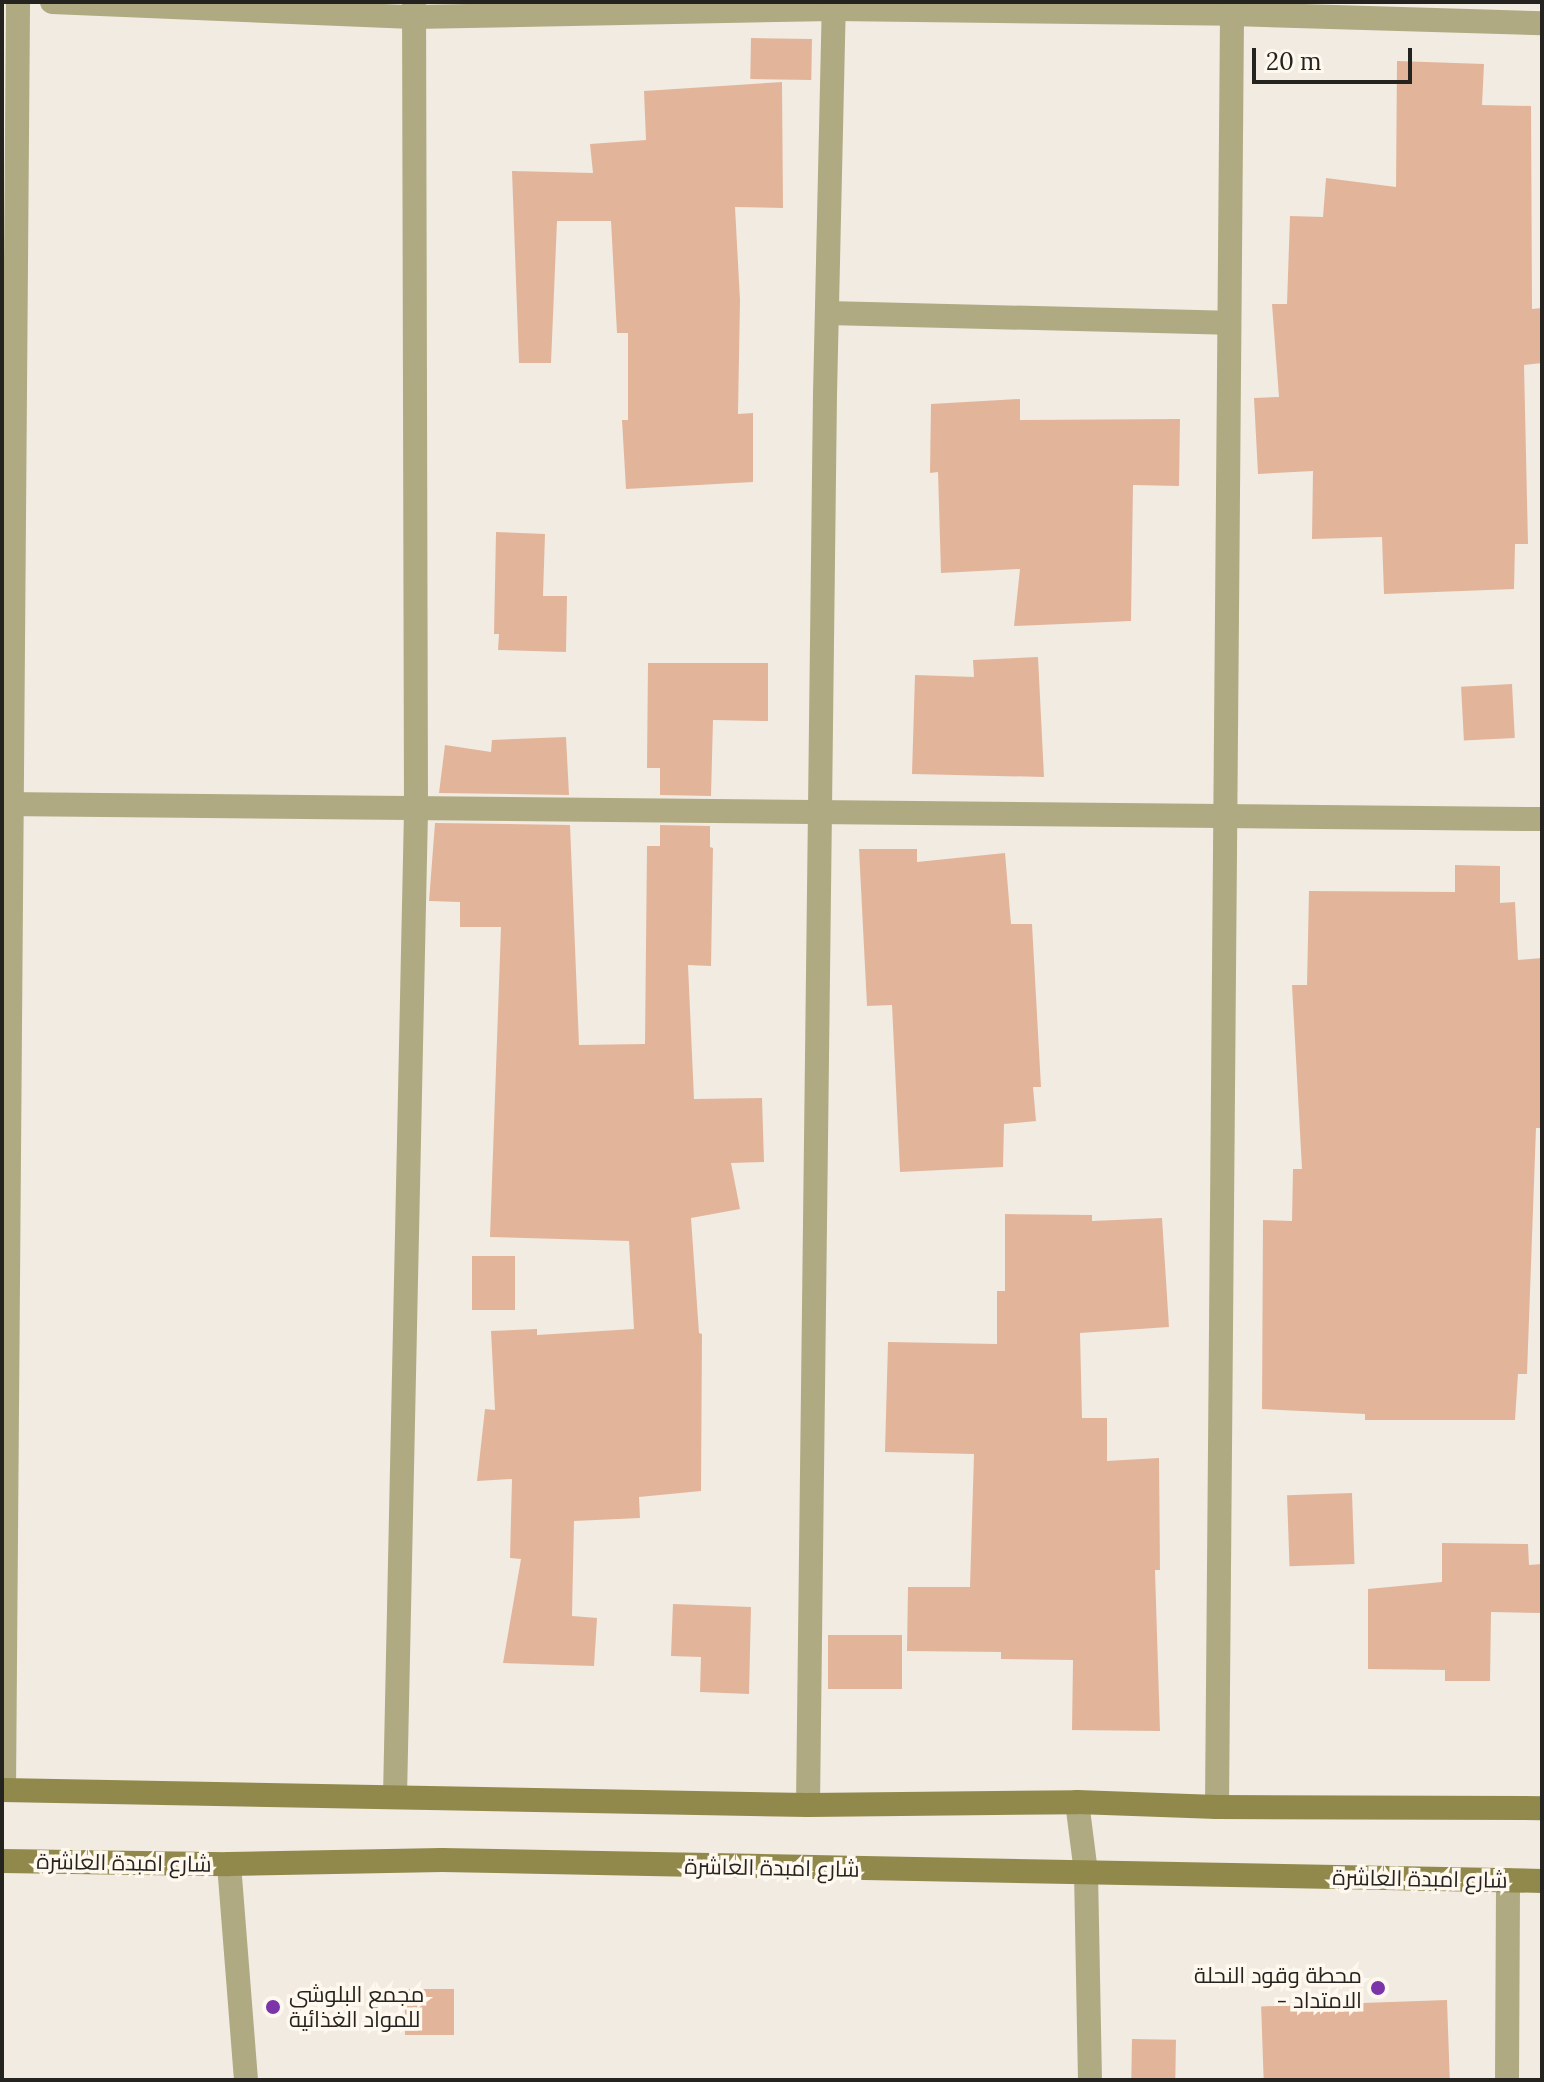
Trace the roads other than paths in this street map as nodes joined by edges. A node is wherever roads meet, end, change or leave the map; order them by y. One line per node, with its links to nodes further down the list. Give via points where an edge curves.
1 (18, 2): 9 (street)
2 (52, 2): 5 (street)
3 (834, 5): 4 (street); 5 (street); 7 (street)
4 (1232, 8): 6 (street); 8 (street)
5 (413, 9): 10 (street)
6 (1542, 23)
7 (827, 313): 8 (street); 11 (street)
8 (1227, 323): 12 (street)
9 (8, 804): 10 (street); 14 (street)
10 (416, 809): 11 (street); 15 (street)
11 (820, 812): 12 (street); 17 (street)
12 (1226, 815): 13 (street); 18 (street)
13 (1542, 819)
14 (3, 1790): 15 (main road)
15 (395, 1797): 17 (main road)
16 (1077, 1802): 17 (main road); 18 (main road); 22 (street)
17 (808, 1805)
18 (1217, 1807): 19 (main road)
19 (1542, 1808)
20 (2, 1861): 21 (main road, شارع امبدة العاشرة)
21 (229, 1864): 22 (main road, شارع امبدة العاشرة, via 442,1860); 25 (street)
22 (1086, 1872): 23 (main road, شارع امبدة العاشرة); 26 (street)
23 (1508, 1880): 24 (main road, شارع امبدة العاشرة); 27 (street)
24 (1542, 1881)
25 (246, 2080)
26 (1090, 2080)
27 (1507, 2080)

